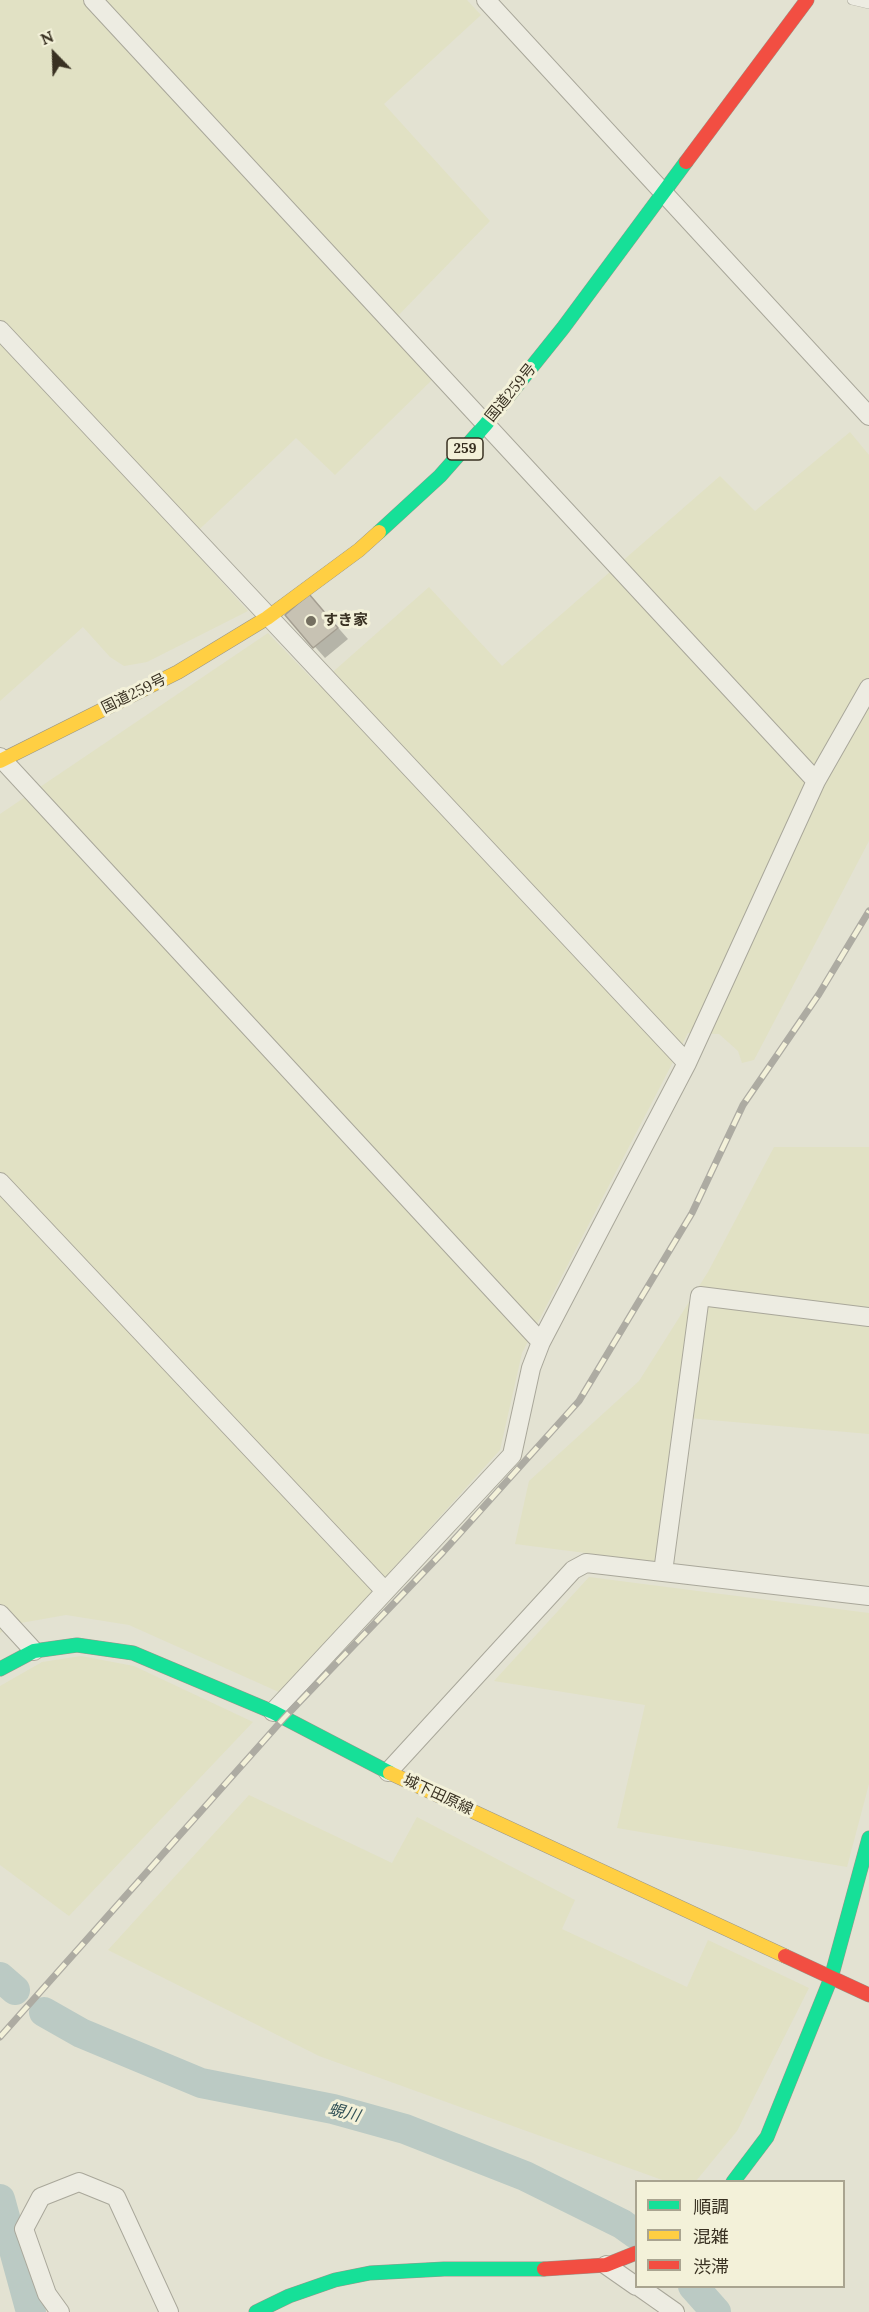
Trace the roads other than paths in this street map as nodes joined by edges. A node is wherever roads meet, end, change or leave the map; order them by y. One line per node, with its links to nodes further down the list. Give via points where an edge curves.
1 (93, 0): 9 (street)
2 (486, 0): 6 (street)
3 (852, 0): 4 (lane)
4 (869, 4)
5 (800, 5): 6 (main road, 国道259号 / 259)
6 (663, 191): 8 (street); 9 (main road, 国道259号 / 259, via 563,328)
7 (0, 330): 10 (street)
8 (869, 416)
9 (486, 424): 10 (main road, 国道259号 / 259, via 440,476 359,550); 13 (street)
10 (267, 618): 12 (main road, 国道259号 / 259, via 178,672); 14 (street)
11 (869, 688): 13 (street)
12 (1, 759): 17 (street)
13 (816, 781): 14 (street)
14 (687, 1063): 17 (street)
15 (0, 1182): 19 (street)
16 (869, 1317): 18 (street, via 700,1296)
17 (541, 1342): 19 (street, via 531,1368 512,1455)
18 (663, 1572): 20 (street); 25 (street, via 586,1563 573,1570)
19 (385, 1591): 24 (street)
20 (869, 1596)
21 (0, 1614): 22 (street)
22 (34, 1651): 23 (main road, 城下田原線); 24 (main road, 城下田原線, via 77,1645 133,1653)
23 (0, 1669)
24 (273, 1712): 25 (main road, 城下田原線)
25 (388, 1772): 27 (main road, 城下田原線)
26 (869, 1838): 27 (main road)
27 (831, 1978): 28 (main road, 城下田原線); 29 (main road, via 767,2137)
28 (869, 1995)
29 (734, 2180)
30 (635, 2253): 31 (main road)
31 (606, 2265): 32 (street); 36 (main road, via 370,2273 335,2280)
32 (635, 2285)
33 (640, 2288): 37 (street)
34 (60, 2312): 35 (street, via 47,2294 24,2229 41,2197 79,2182 116,2197)
35 (169, 2312)
36 (256, 2312)
37 (675, 2312)

